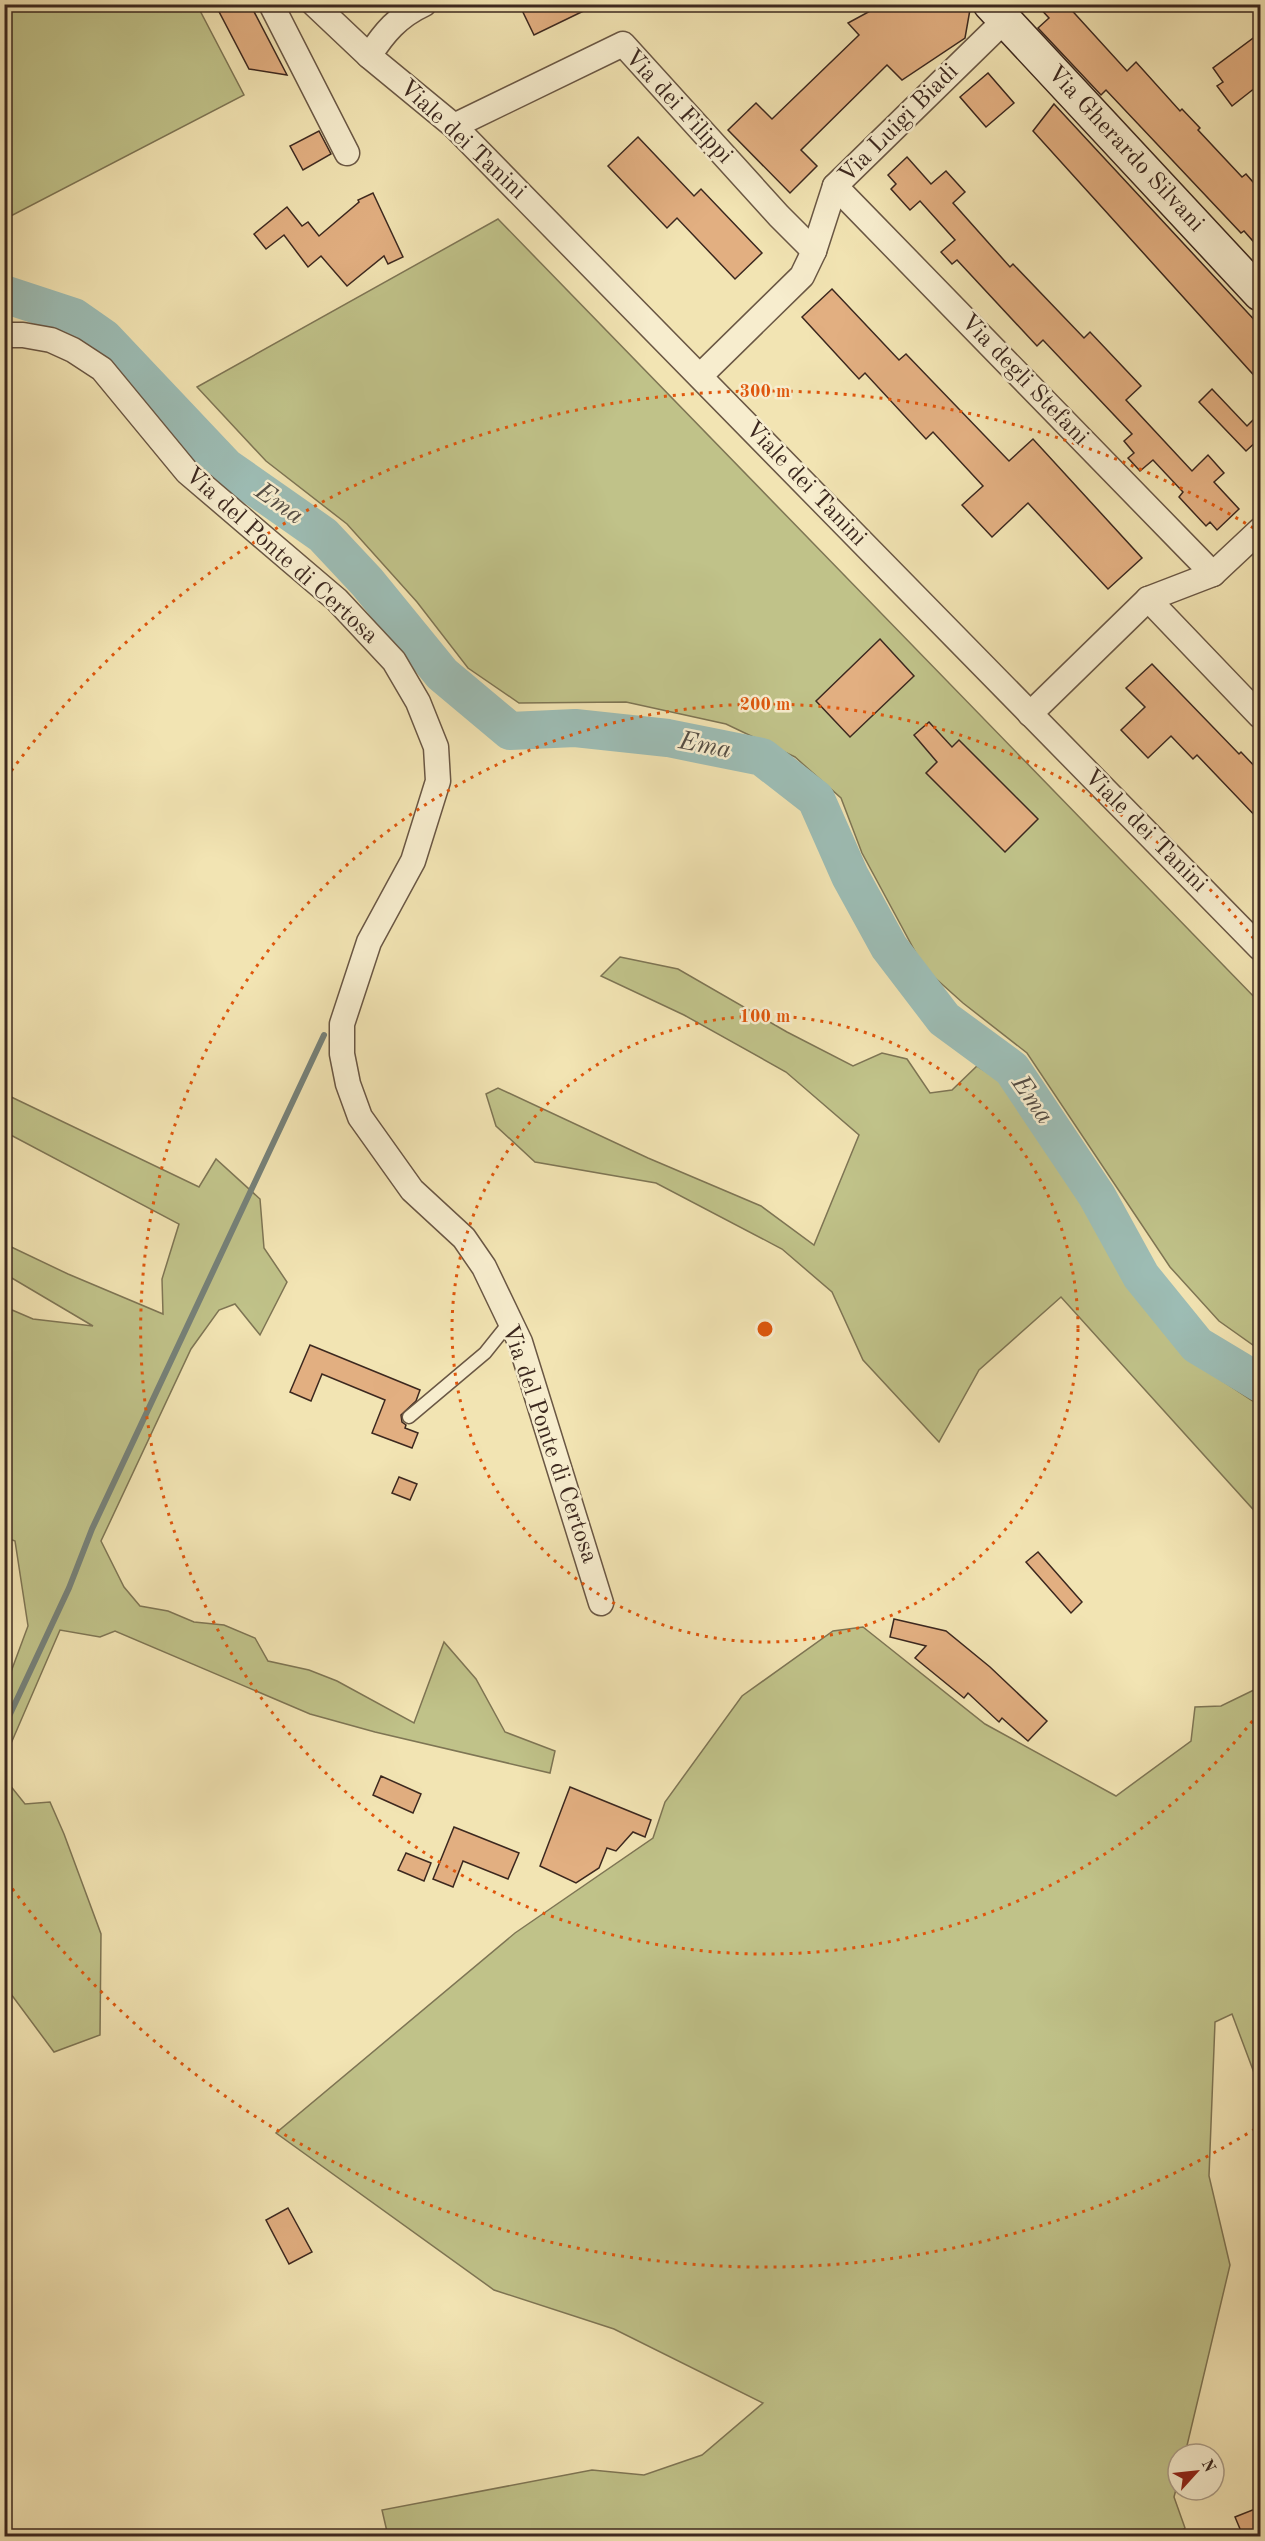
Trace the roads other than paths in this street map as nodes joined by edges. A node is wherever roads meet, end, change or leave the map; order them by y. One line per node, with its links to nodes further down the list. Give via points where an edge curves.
1 (272, 4): 7 (street)
2 (423, 5): 5 (street, via 398,19)
3 (320, 6): 5 (street, Viale dei Tanini)
4 (997, 12): 8 (street, Via Luigi Biadi); 10 (main road, Via Gherardo Silvani)
5 (369, 56): 6 (street, Viale dei Tanini)
6 (454, 126): 9 (street, Via dei Filippi, via 623,44); 12 (street, Viale dei Tanini)
7 (347, 153)
8 (835, 186): 9 (street, Via Luigi Biadi); 14 (street, Via degli Stefani)
9 (814, 251): 12 (street, Via Luigi Biadi, via 802,276)
10 (1260, 294)
11 (4, 335): 19 (street, Via del Ponte di Certosa, via 51,340 102,369 187,472 337,600 394,662 418,702 436,747 438,781 413,861 369,942 342,1024 342,1054 360,1117 412,1190 464,1238 484,1267)
12 (700, 376): 16 (street, Viale dei Tanini)
13 (1260, 530): 14 (street)
14 (1213, 574): 15 (street)
15 (1148, 599): 16 (street); 17 (street)
16 (1030, 714): 18 (street, Viale dei Tanini)
17 (1260, 716)
18 (1260, 948)
19 (509, 1323): 20 (lane, via 485,1353); 21 (street, Via del Ponte di Certosa, via 520,1342)
20 (409, 1417)
21 (601, 1603)

